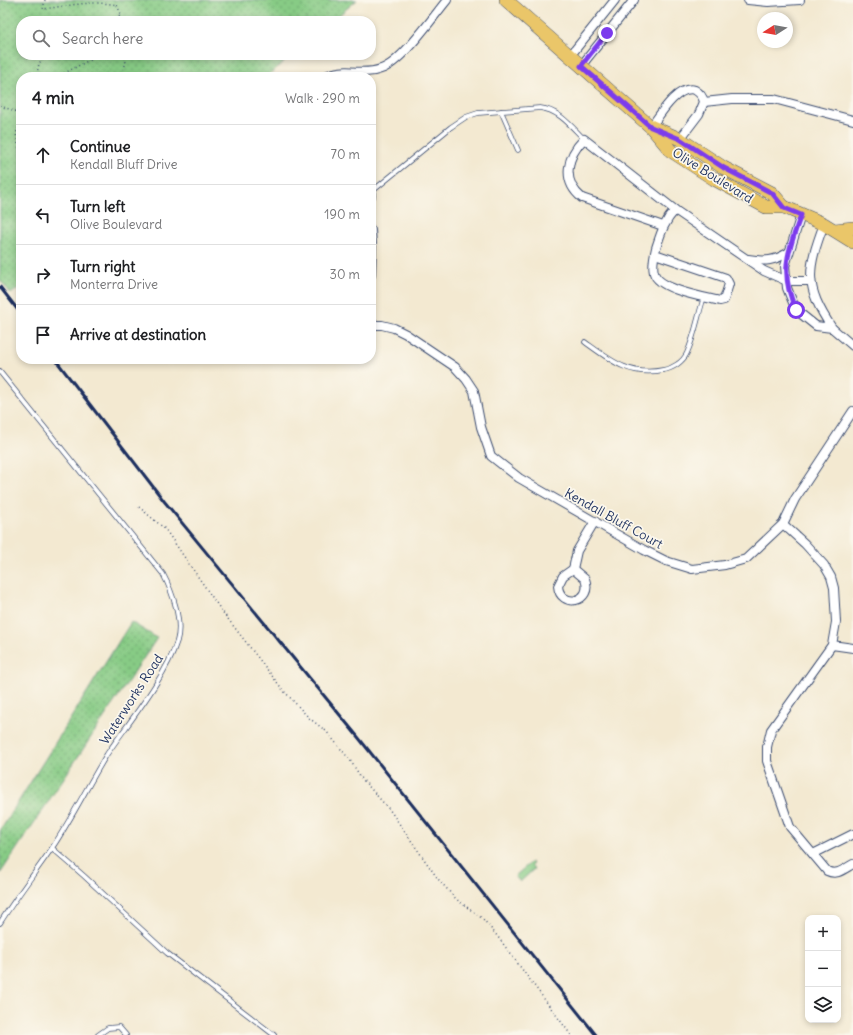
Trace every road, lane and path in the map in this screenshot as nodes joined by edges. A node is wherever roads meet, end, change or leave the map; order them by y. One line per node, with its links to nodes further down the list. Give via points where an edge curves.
1 (44, 0): 8 (path, via 43,9 82,2 106,1 117,4)
2 (447, 0): 18 (street, via 400,55 382,69)
3 (506, 0): 9 (main road, Olive Boulevard)
4 (615, 0): 9 (street)
5 (634, 0): 13 (street)
6 (748, 0): 7 (street)
7 (800, 0)
8 (120, 16)
9 (570, 56): 13 (main road, Olive Boulevard)
10 (42, 60): 14 (path)
11 (89, 60): 15 (path)
12 (125, 60): 16 (path)
13 (581, 66): 25 (main road, Olive Boulevard)
14 (37, 72)
15 (66, 72)
16 (122, 72)
17 (337, 72): 19 (street)
18 (362, 72)
19 (362, 72)
20 (704, 102): 24 (street, via 774,98); 25 (street, via 698,92 684,90); 27 (street, via 699,114)
21 (0, 106): 22 (path)
22 (16, 111)
23 (501, 111): 26 (lane, via 549,109 562,117); 28 (lane); 29 (lane, via 478,113 461,120)
24 (853, 120)
25 (651, 127): 27 (main road, Olive Boulevard); 30 (main road, Olive Boulevard, via 671,151 714,179 766,207)
26 (584, 139): 31 (street); 33 (street, via 574,151 567,172 576,193 582,198)
27 (680, 139): 30 (main road, Olive Boulevard, via 724,168 772,193)
28 (518, 150)
29 (376, 188)
30 (784, 208): 32 (main road, Olive Boulevard)
31 (675, 210): 33 (street); 39 (street)
32 (801, 215): 34 (main road, Olive Boulevard); 37 (street)
33 (663, 226): 38 (street)
34 (829, 227): 35 (main road, Olive Boulevard); 36 (main road, Olive Boulevard); 41 (street, via 814,252)
35 (853, 228)
36 (853, 242)
37 (789, 252): 39 (street, via 778,259 768,261); 40 (street, via 785,266)
38 (655, 254): 42 (street, via 654,273 658,280 667,286); 42 (street, via 726,278 729,284 724,300)
39 (746, 258): 40 (street, via 764,271)
40 (787, 281): 41 (street); 44 (street, via 790,298 796,310 816,326)
41 (810, 281): 44 (street, via 818,306)
42 (704, 297): 45 (lane, via 686,355 672,369 653,372 633,371 610,360)
43 (376, 325): 50 (street, Kendall Bluff Court, via 394,328 455,367 474,391 481,427 491,456 519,478)
44 (832, 328): 46 (street)
45 (584, 342)
46 (853, 346)
47 (0, 372): 56 (lane, Waterworks Road, via 163,574 172,591 178,616 178,639 166,667 106,756)
48 (853, 411): 51 (street, Kendall Bluff Court, via 795,499)
49 (139, 507): 63 (path, via 165,529 220,610 283,690 309,718 326,731 350,760 362,778 390,809 438,879 456,899 483,919)
50 (595, 521): 51 (street, Kendall Bluff Court, via 666,561 692,569 725,565 746,558); 52 (street, via 577,551)
51 (783, 524): 53 (street, via 805,544 831,577 836,602)
52 (573, 569)
53 (832, 645): 54 (street); 57 (street, via 771,730 767,747 767,761 790,827)
54 (853, 648)
55 (853, 834): 57 (street)
56 (52, 848): 59 (lane, Waterworks Road); 62 (lane, via 167,953)
57 (813, 854): 58 (street, via 831,873 840,872)
58 (853, 864)
59 (0, 923)
60 (98, 1035): 61 (lane, via 108,1028 119,1027)
61 (126, 1035)
62 (274, 1035)
63 (571, 1035)

